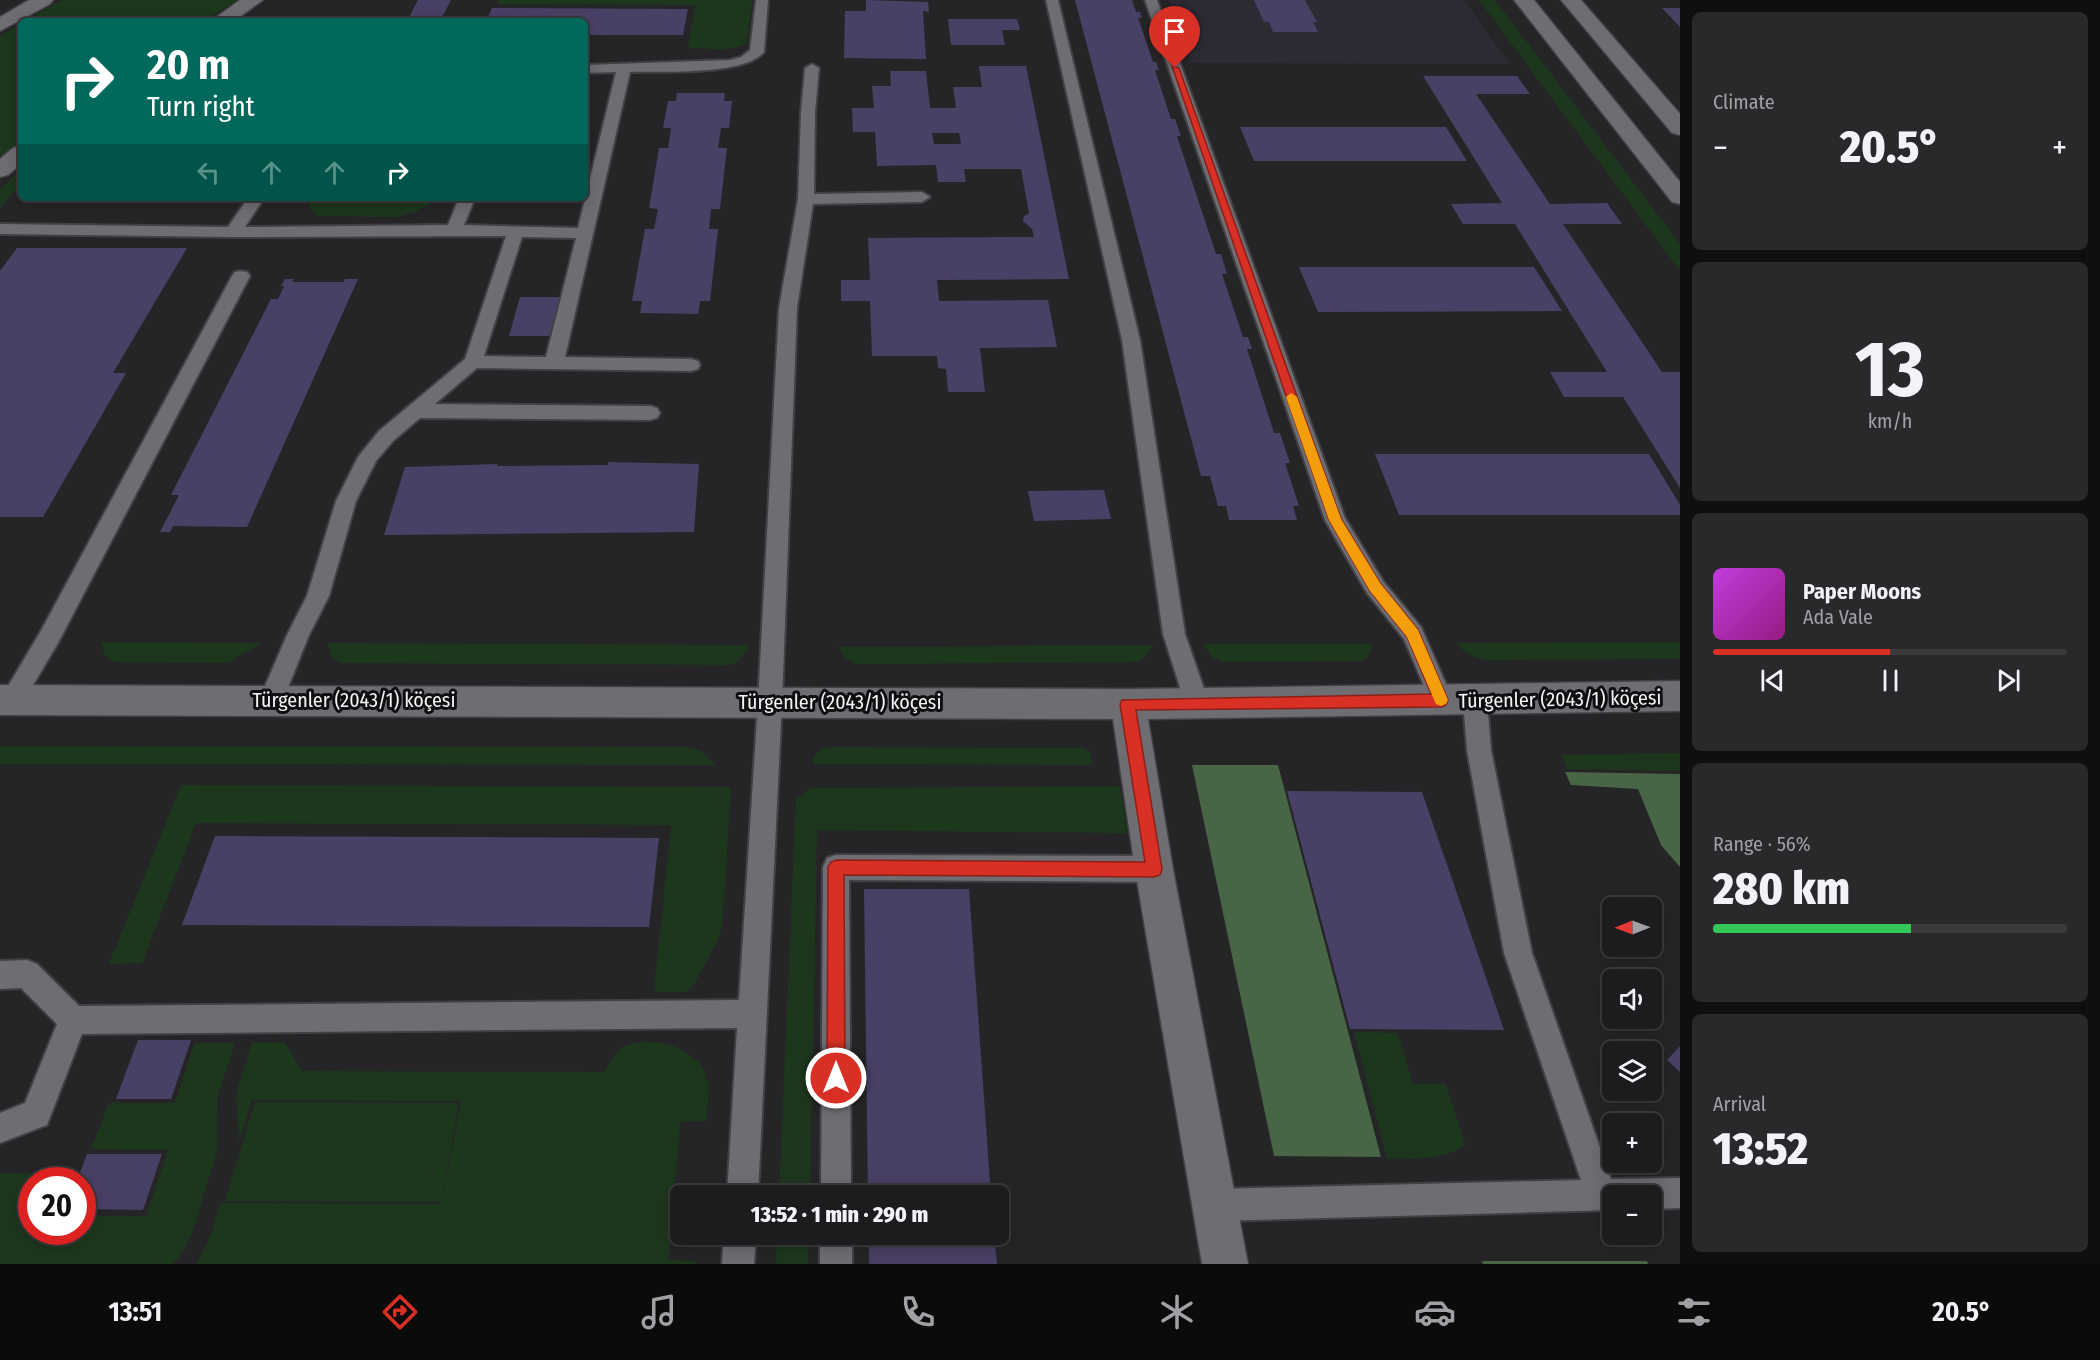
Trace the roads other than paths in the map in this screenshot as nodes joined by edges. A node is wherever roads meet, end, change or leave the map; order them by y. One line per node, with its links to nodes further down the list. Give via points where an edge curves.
1 (44, 0): 9 (street)
2 (253, 0): 8 (street)
3 (762, 0): 12 (lane, via 756,52 746,60)
4 (1052, 0): 38 (lane, via 1131,340 1174,634)
5 (1151, 0): 35 (lane, via 1335,520 1375,587 1413,634)
6 (1524, 0): 17 (street)
7 (1571, 0): 13 (street)
8 (226, 18)
9 (0, 25)
10 (812, 68): 18 (lane)
11 (588, 69): 12 (lane)
12 (624, 69): 25 (lane)
13 (1680, 128)
14 (18, 155): 15 (street)
15 (0, 170)
16 (922, 197): 18 (lane)
17 (1680, 197)
18 (806, 199): 37 (lane, via 788,308)
19 (254, 201): 23 (lane)
20 (466, 201): 22 (lane)
21 (0, 229): 23 (lane)
22 (454, 230): 23 (lane); 24 (lane)
23 (233, 232)
24 (515, 232): 25 (lane); 27 (lane)
25 (586, 233): 28 (lane)
26 (241, 276): 33 (lane, via 51,636)
27 (473, 362): 28 (lane); 30 (lane)
28 (554, 363): 29 (lane)
29 (691, 365)
30 (415, 411): 31 (lane); 34 (lane, via 368,456 346,501 318,596)
31 (650, 412)
32 (1680, 696): 36 (street, Türgenler (2043/1) köçesi)
33 (6, 700): 34 (street, Türgenler (2043/1) köçesi)
34 (271, 700): 37 (street, Türgenler (2043/1) köçesi)
35 (1441, 700): 36 (street, Türgenler (2043/1) köçesi); 38 (street, Türgenler (2043/1) köçesi)
36 (1475, 700): 48 (lane, via 1481,759 1518,952)
37 (770, 702): 39 (street, Türgenler (2043/1) köçesi); 42 (lane)
38 (1197, 703): 39 (street, Türgenler (2043/1) köçesi)
39 (1128, 704): 40 (street)
40 (1154, 869): 46 (lane, via 836,867); 49 (street)
41 (0, 975): 43 (lane, via 27,974)
42 (752, 1014): 43 (lane); 45 (lane)
43 (74, 1020): 44 (lane, via 36,1114)
44 (0, 1128)
45 (743, 1185)
46 (836, 1185)
47 (1680, 1193): 48 (lane)
48 (1601, 1194): 49 (lane)
49 (1215, 1204): 54 (street)
50 (739, 1245): 52 (lane)
51 (836, 1245): 53 (lane)
52 (738, 1264)
53 (836, 1264)
54 (1225, 1264)

